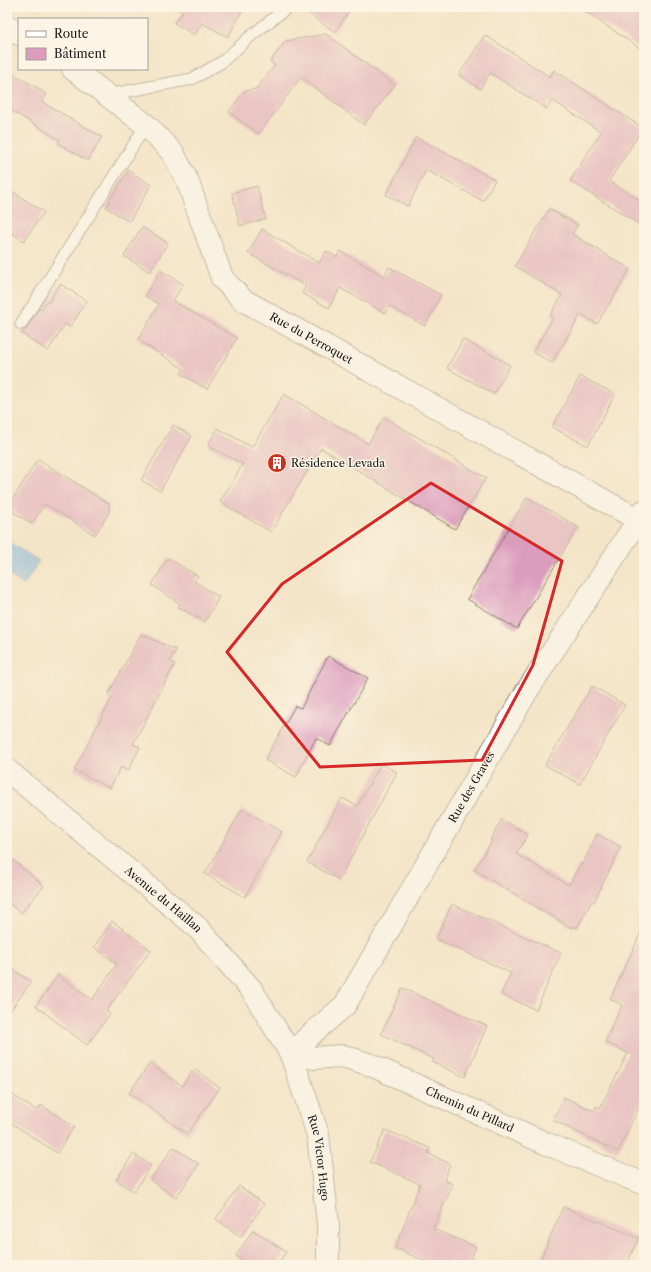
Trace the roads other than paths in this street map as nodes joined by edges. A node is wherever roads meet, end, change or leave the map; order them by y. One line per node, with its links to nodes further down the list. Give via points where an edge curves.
1 (288, 7): 5 (lane, via 222,62 192,79)
2 (7, 26): 3 (street)
3 (18, 33)
4 (74, 70): 5 (street, Rue du Perroquet)
5 (106, 95): 6 (street, Rue du Perroquet)
6 (146, 125): 7 (lane); 8 (street, Rue du Perroquet, via 173,153 188,180 222,278 243,300)
7 (21, 324)
8 (642, 515): 10 (street, Rue des Graves, via 526,691 345,1005)
9 (8, 772): 10 (street, Avenue du Haillan, via 197,927 251,989)
10 (292, 1054): 11 (street, Chemin du Pillard, via 314,1058 343,1056 371,1065); 12 (street, Rue Victor Hugo, via 318,1135 328,1224)
11 (644, 1184)
12 (328, 1265)

